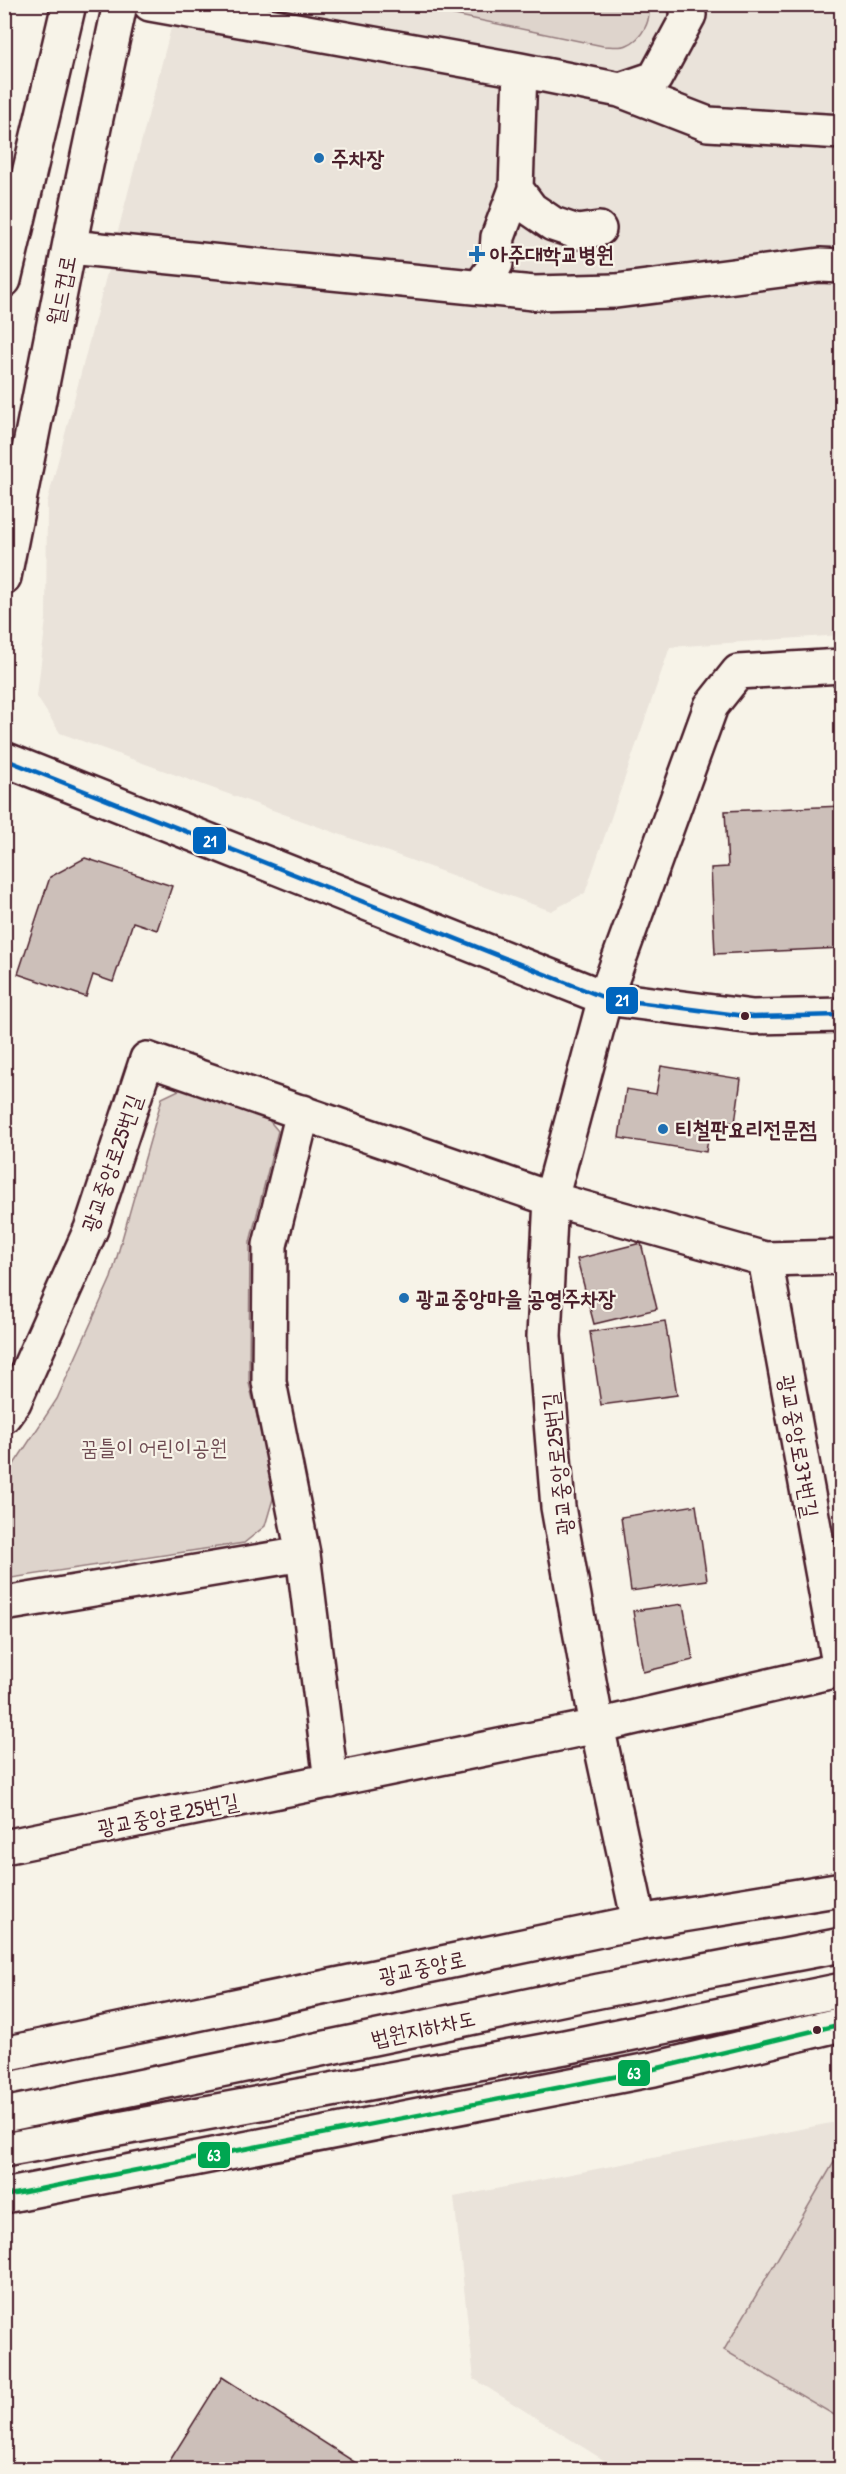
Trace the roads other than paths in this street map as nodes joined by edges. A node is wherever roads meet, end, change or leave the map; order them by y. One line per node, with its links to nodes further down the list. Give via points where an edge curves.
1 (69, 4): 12 (street)
2 (120, 4): 10 (street, 월드컵로)
3 (150, 4): 5 (street)
4 (690, 8): 6 (street, via 655,78)
5 (520, 70): 6 (street); 8 (street)
6 (620, 90): 7 (street, via 708,124)
7 (842, 132)
8 (516, 189): 9 (street, via 531,209 553,225 577,232); 13 (street, via 498,237 496,264)
9 (599, 229)
10 (70, 247): 13 (street); 14 (street, 월드컵로)
11 (842, 266): 13 (street, via 820,265 616,291 534,293)
12 (4, 280)
13 (481, 286)
14 (4, 577)
15 (842, 666): 17 (street, 광교중앙로25번길, via 738,672 711,706)
16 (4, 759): 17 (street)
17 (605, 998): 18 (street, via 753,1017); 20 (street, 광교중앙로25번길)
18 (842, 1015)
19 (303, 1112): 20 (street, 광교중앙로25번길); 23 (street, 광교중앙로25번길, via 147,1059 91,1228 14,1402); 24 (street, via 270,1245 269,1382)
20 (551, 1199): 22 (street); 27 (street, 광교중앙로25번길, via 544,1336 558,1507)
21 (842, 1257): 22 (street)
22 (765, 1258): 26 (street, 광교중앙로37번길)
23 (4, 1416)
24 (303, 1554): 25 (street); 28 (street)
25 (4, 1604)
26 (841, 1669): 27 (street, 광교중앙로37번길)
27 (597, 1726): 28 (street, 광교중앙로25번길); 31 (street, 광교중앙로25번길)
28 (331, 1781): 29 (street, 광교중앙로25번길)
29 (4, 1846)
30 (842, 1889): 31 (street, 광교중앙로)
31 (639, 1922): 35 (street, 광교중앙로)
32 (842, 1944): 36 (street, 법원지하차도)
33 (842, 1990): 37 (street, 법원지하차도, via 565,2047)
34 (842, 2024): 38 (street, via 654,2069)
35 (4, 2054)
36 (4, 2115)
37 (4, 2150)
38 (4, 2196)

